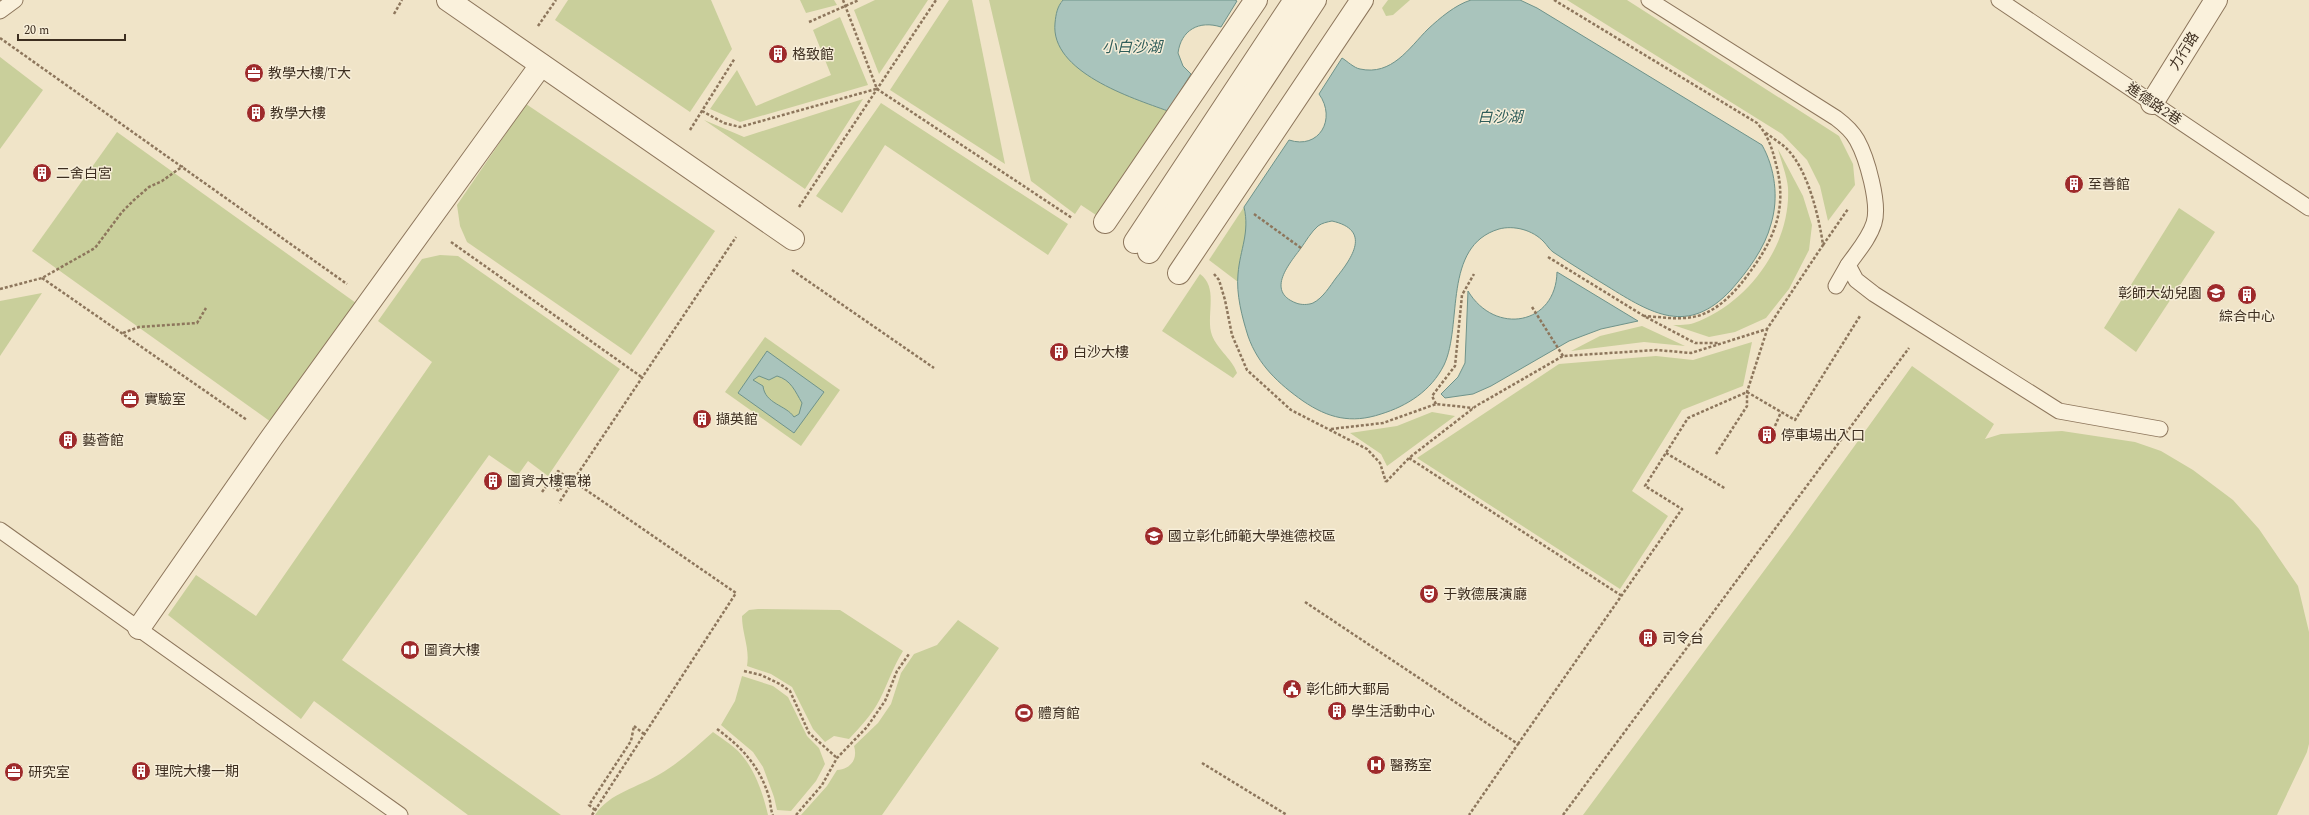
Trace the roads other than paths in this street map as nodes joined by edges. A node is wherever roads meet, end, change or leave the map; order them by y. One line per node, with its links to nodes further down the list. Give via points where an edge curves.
1 (15, 0): 10 (lane)
2 (448, 0): 11 (street)
3 (1256, 0): 14 (street)
4 (1295, 0): 5 (street, via 1142,247)
5 (1315, 0)
6 (1362, 0): 17 (street)
7 (1649, 0): 16 (lane, via 1847,126 1857,140 1870,178 1876,210 1874,223)
8 (1999, 0): 12 (lane, 進德路2巷)
9 (2216, 0): 12 (street, 力行路)
10 (0, 11)
11 (541, 65): 15 (street); 21 (street, via 272,437)
12 (2152, 103): 13 (lane, 進德路2巷)
13 (2309, 208)
14 (1105, 222)
15 (788, 235)
16 (1848, 265): 18 (lane); 19 (lane, via 1856,280 1874,294 2059,411)
17 (1179, 273)
18 (1836, 286)
19 (2160, 429)
20 (0, 530): 21 (lane)
21 (139, 628): 22 (lane)
22 (400, 815)

